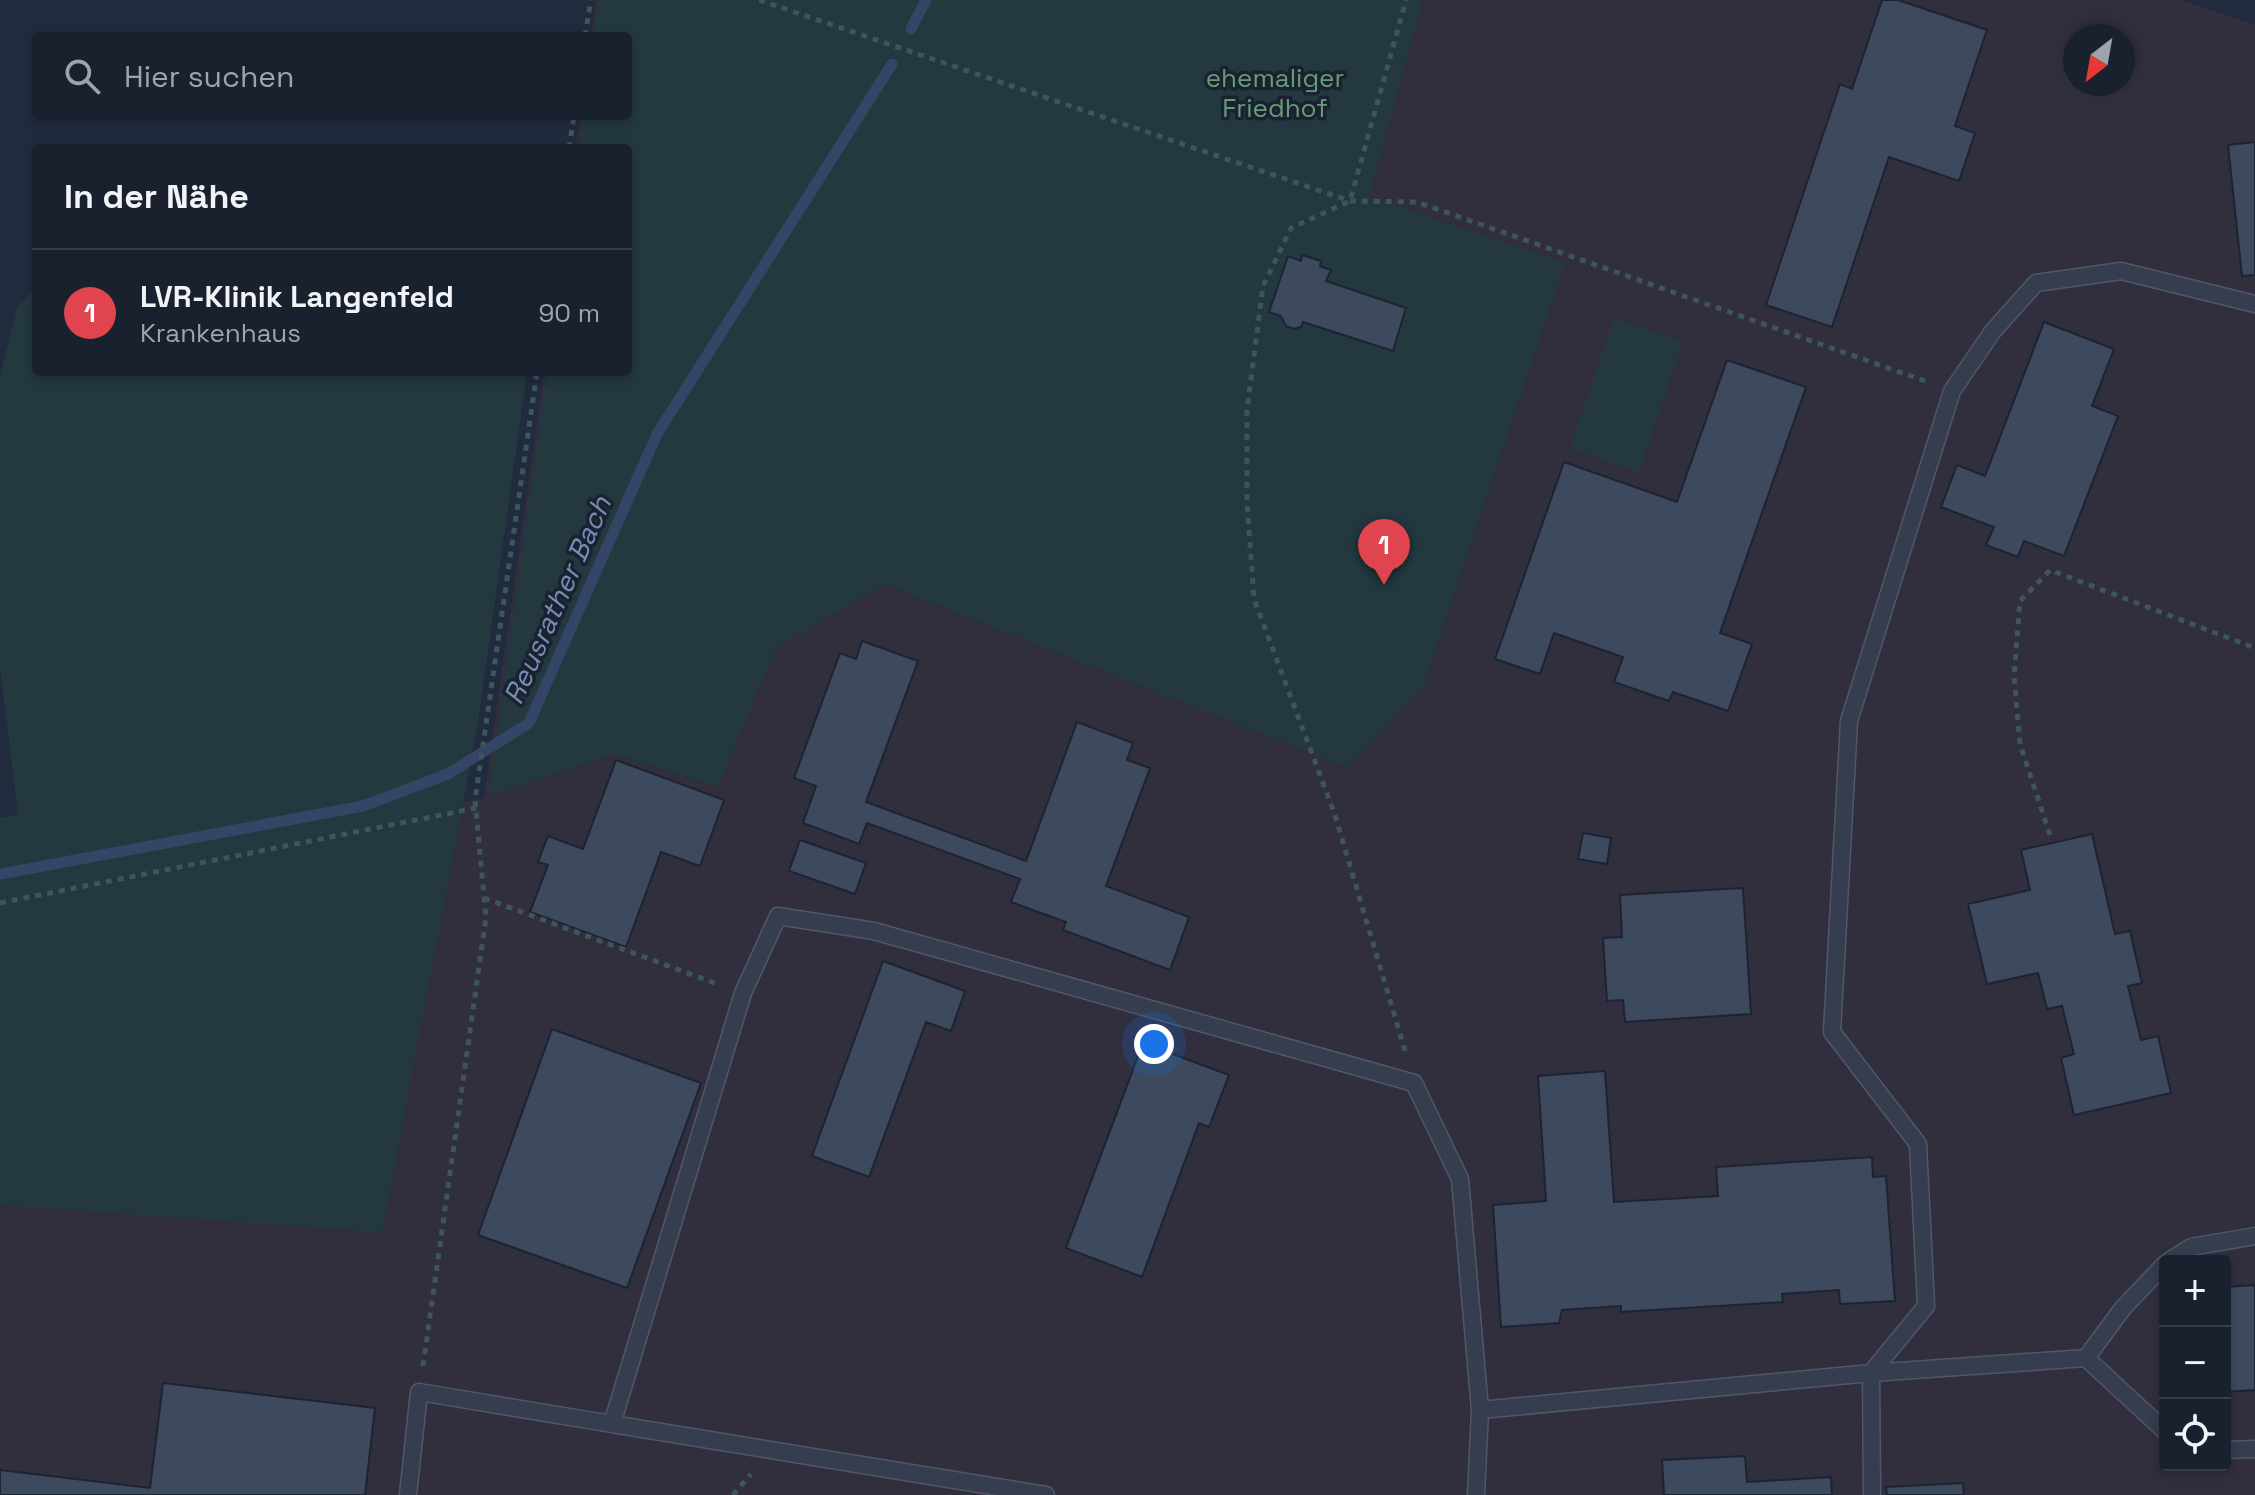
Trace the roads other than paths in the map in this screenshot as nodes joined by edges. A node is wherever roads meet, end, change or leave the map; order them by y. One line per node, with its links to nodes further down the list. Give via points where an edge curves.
1 (2255, 304): 6 (lane, via 2121,271 2036,283 1993,331 1952,391 1849,721 1832,1032 1918,1144 1926,1306)
2 (2255, 1236): 3 (lane, via 2191,1247)
3 (2178, 1255)
4 (2159, 1270): 5 (lane)
5 (2086, 1358): 6 (lane); 9 (lane)
6 (1871, 1373): 7 (lane); 15 (lane)
7 (1480, 1410): 8 (lane, via 1460,1179 1414,1083 874,931 778,916 743,993); 14 (lane)
8 (612, 1424): 12 (lane, via 419,1392); 13 (lane)
9 (2159, 1425)
10 (2255, 1449): 11 (lane)
11 (2231, 1450)
12 (408, 1495)
13 (1046, 1495)
14 (1476, 1495)
15 (1872, 1495)

